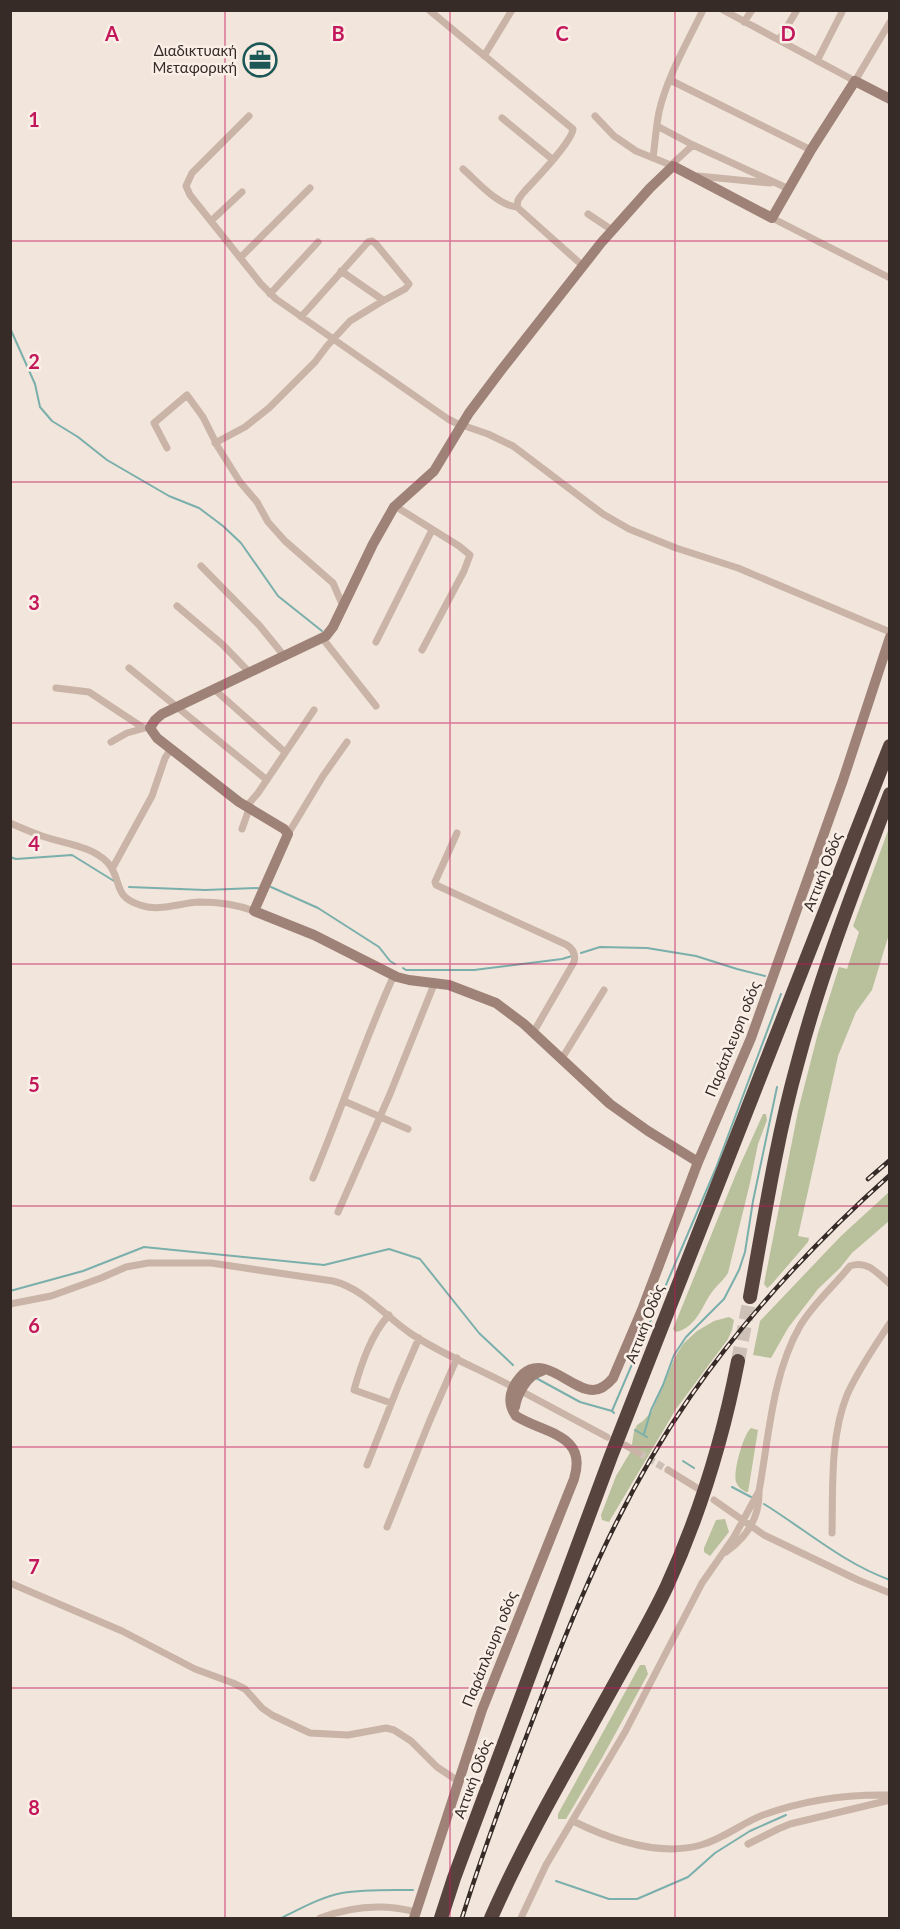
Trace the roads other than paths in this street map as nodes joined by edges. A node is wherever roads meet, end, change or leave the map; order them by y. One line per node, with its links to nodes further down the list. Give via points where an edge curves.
1 (429, 10): 11 (street)
2 (512, 10): 11 (street)
3 (704, 10): 13 (street)
4 (723, 10): 8 (street)
5 (752, 10): 8 (street)
6 (797, 10): 10 (street)
7 (843, 10): 12 (street)
8 (744, 22): 10 (street)
9 (890, 22): 14 (street)
10 (779, 40): 12 (street)
11 (484, 56): 23 (street, via 573,129 572,136)
12 (817, 61): 14 (street)
13 (670, 80): 19 (street); 21 (street)
14 (855, 81): 15 (street); 21 (street)
15 (890, 99)
16 (249, 116): 34 (street, via 187,180 190,195)
17 (595, 116): 22 (street, via 614,136)
18 (502, 118): 23 (street)
19 (657, 126): 20 (street); 22 (street)
20 (693, 145): 24 (street); 27 (street)
21 (811, 150): 29 (street)
22 (653, 158): 24 (street)
23 (552, 159): 31 (street, via 523,193)
24 (672, 165): 26 (street); 35 (street)
25 (463, 170): 31 (street, via 500,200)
26 (692, 176): 27 (street); 33 (street)
27 (777, 184): 29 (street)
28 (310, 188): 37 (street)
29 (789, 189): 33 (street)
30 (242, 192): 34 (street)
31 (517, 207): 38 (street)
32 (588, 214): 35 (street)
33 (772, 218): 40 (street)
34 (211, 222): 37 (street)
35 (612, 230): 38 (street)
36 (318, 242): 41 (street)
37 (240, 258): 41 (street)
38 (583, 266): 47 (street, via 501,369)
39 (341, 271): 42 (street); 42 (street, via 372,241 409,284); 43 (street)
40 (890, 278)
41 (270, 294): 43 (street)
42 (383, 300): 44 (street)
43 (301, 317): 45 (street)
44 (342, 329): 45 (street); 46 (street)
45 (333, 339): 46 (street); 48 (street, via 269,408 246,427)
46 (343, 346): 47 (street)
47 (463, 425): 50 (street, via 434,471); 55 (street, via 513,446 629,529 738,568)
48 (215, 442): 49 (street, via 187,395 154,423); 54 (street, via 268,522 333,583)
49 (167, 448)
50 (395, 506): 51 (street); 54 (street)
51 (432, 530): 57 (street); 58 (street, via 470,555)
52 (201, 566): 59 (street)
53 (177, 606): 61 (street)
54 (343, 606): 56 (street)
55 (890, 634): 90 (street, Παράπλευρη οδός, via 792,927 751,1038)
56 (323, 639): 59 (street); 64 (street)
57 (376, 642)
58 (422, 650)
59 (285, 657): 61 (street)
60 (129, 668): 65 (street)
61 (250, 673): 63 (street)
62 (56, 688): 67 (street, via 89,692)
63 (215, 690): 65 (street); 72 (street)
64 (376, 706)
65 (177, 707): 67 (street); 73 (street)
66 (314, 710): 72 (street)
67 (146, 728): 68 (street); 71 (street)
68 (111, 742)
69 (347, 742): 79 (street)
70 (890, 746): 125 (highway, Αττική Οδός, via 611,1456)
71 (171, 749): 75 (street); 80 (street, via 152,796)
72 (285, 752): 73 (street)
73 (267, 780): 75 (street)
74 (890, 794): 94 (highway, via 830,957 796,1067)
75 (248, 808): 77 (street); 79 (street)
76 (10, 823): 80 (street, via 82,847)
77 (242, 829)
78 (457, 832): 85 (street, via 436,885 567,945 574,953 574,962)
79 (288, 834): 81 (street)
80 (112, 869): 81 (street, via 125,898 143,906 228,903)
81 (254, 911): 82 (street, via 314,935)
82 (394, 975): 83 (street); 87 (street)
83 (435, 982): 85 (street, via 496,1002); 88 (street)
84 (604, 990): 86 (street)
85 (533, 1033): 86 (street)
86 (561, 1060): 90 (street, via 610,1104)
87 (344, 1101): 88 (street); 91 (street)
88 (381, 1117): 89 (street); 92 (street)
89 (408, 1129)
90 (698, 1162): 101 (street, Παράπλευρη οδός, via 613,1378 594,1390 550,1371 536,1372)
91 (313, 1178)
92 (338, 1212)
93 (890, 1284): 109 (street, via 867,1265 850,1266 801,1325 780,1376)
94 (750, 1297)
95 (10, 1304): 96 (street, via 59,1293 136,1264 211,1263 344,1284)
96 (389, 1315): 98 (street); 102 (street, via 380,1324 354,1390)
97 (890, 1323): 114 (street, via 848,1395 840,1422)
98 (419, 1338): 99 (street); 102 (street)
99 (457, 1358): 101 (street); 112 (street)
100 (738, 1361): 126 (highway, via 714,1462 686,1544 666,1588 530,1836)
101 (517, 1389): 103 (street); 118 (street, Παράπλευρη οδός, via 515,1408 523,1420 568,1441 577,1453 578,1465)
102 (391, 1403): 106 (street)
103 (607, 1437)
104 (625, 1444): 105 (street)
105 (639, 1453)
106 (367, 1465)
107 (668, 1470): 108 (street)
108 (697, 1488)
109 (759, 1491): 111 (street); 113 (street)
110 (714, 1500): 111 (street)
111 (743, 1521): 113 (street); 115 (street)
112 (387, 1527)
113 (751, 1527): 115 (street); 117 (street)
114 (832, 1533)
115 (721, 1556): 121 (street, via 702,1583 625,1732)
116 (10, 1583): 118 (street, via 233,1683 245,1689 262,1708 310,1733 348,1735 394,1730)
117 (890, 1593)
118 (458, 1780): 123 (street, Παράπλευρη οδός)
119 (890, 1795): 121 (street, via 854,1794 821,1799 763,1815 701,1845 676,1849 628,1843)
120 (890, 1800): 122 (street, via 790,1824)
121 (573, 1821): 127 (street, via 546,1865)
122 (748, 1844)
123 (415, 1915): 124 (street, via 386,1906 362,1907)
124 (320, 1918)
125 (441, 1918)
126 (492, 1918)
127 (521, 1918)

